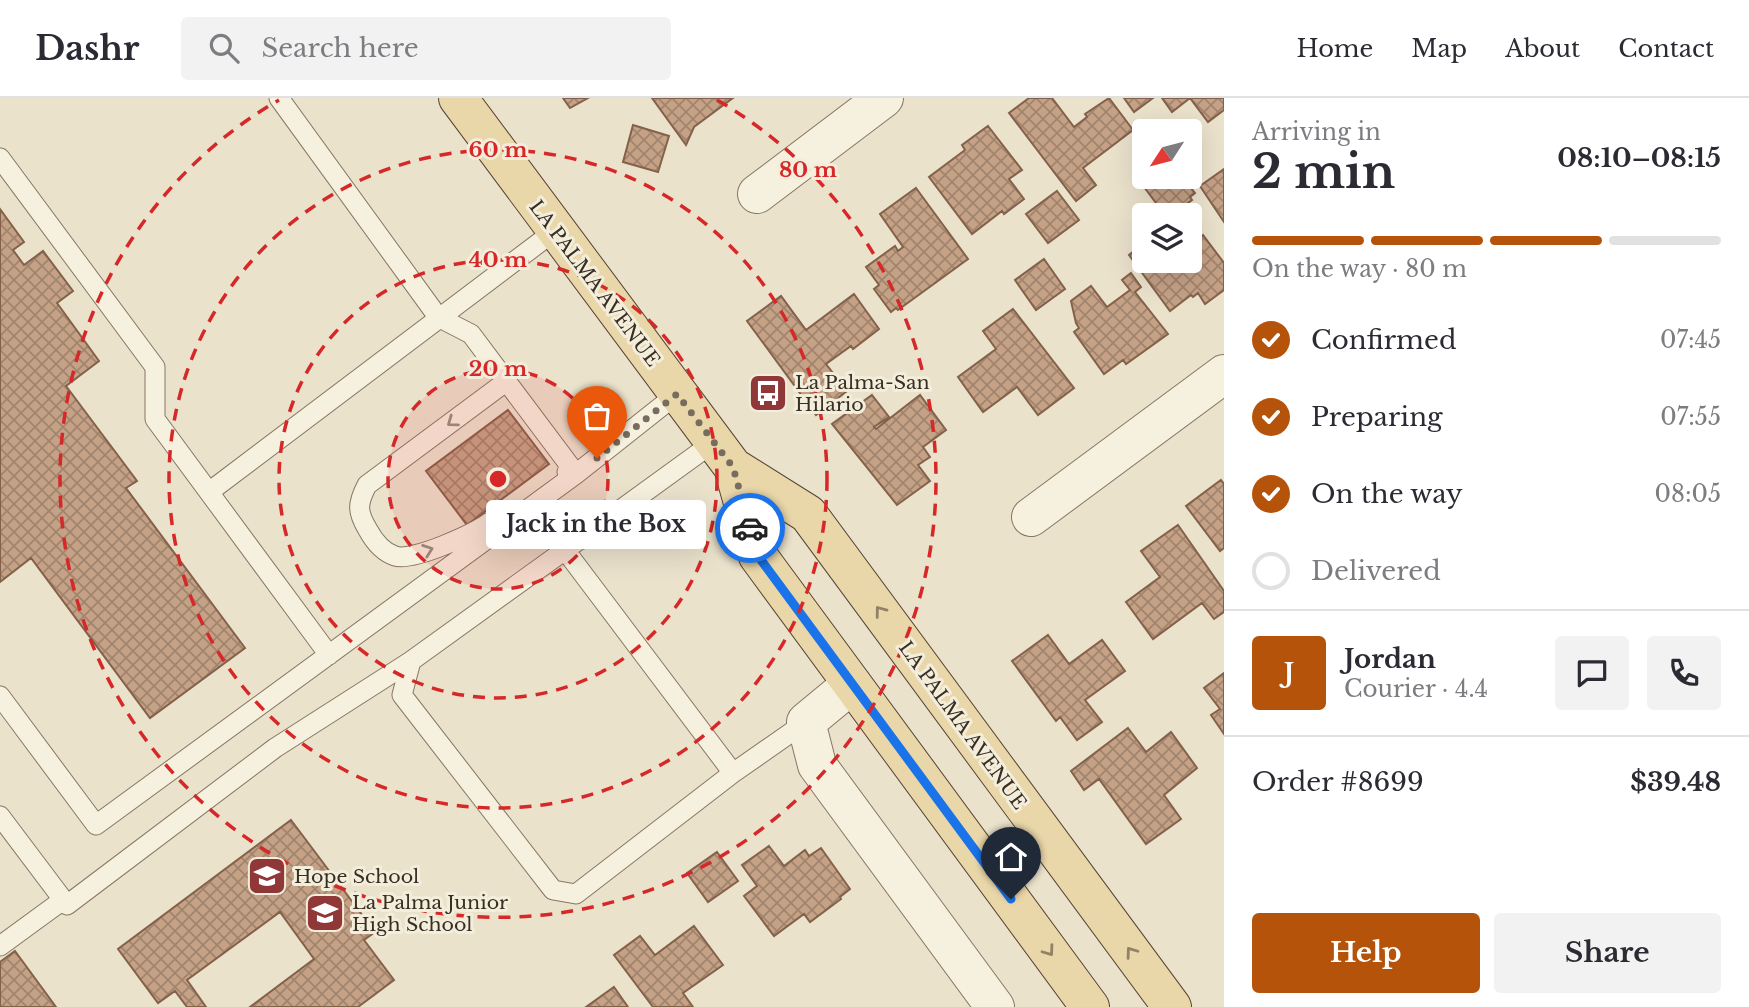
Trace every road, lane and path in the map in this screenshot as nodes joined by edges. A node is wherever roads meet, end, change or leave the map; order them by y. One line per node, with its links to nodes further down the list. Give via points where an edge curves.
1 (279, 98): 7 (lane)
2 (458, 98): 6 (main road, LA PALMA AVENUE)
3 (859, 105): 5 (street)
4 (0, 158): 13 (lane, via 155,367 155,419)
5 (757, 194)
6 (556, 230): 7 (lane); 10 (main road, LA PALMA AVENUE)
7 (439, 317): 9 (lane, via 471,334); 13 (lane)
8 (1224, 374): 14 (street)
9 (507, 381): 12 (lane); 12 (lane, one-way to 12, via 367,485 359,501 370,534 381,548 410,557 476,533 561,470)
10 (677, 394): 11 (main road, LA PALMA AVENUE); 12 (lane)
11 (723, 455): 15 (lane); 18 (main road, LA PALMA AVENUE, via 758,556); 27 (main road, LA PALMA AVENUE, one-way to 11, via 808,514)
12 (576, 474): 16 (lane)
13 (209, 492): 16 (lane)
14 (1031, 517)
15 (565, 550): 17 (lane); 21 (lane)
16 (329, 654): 19 (lane, via 96,825)
17 (411, 661): 21 (lane, via 402,695 553,890 576,894); 23 (lane, via 275,748 67,905)
18 (852, 684): 20 (street); 26 (main road, LA PALMA AVENUE, one-way to 26)
19 (0, 696)
20 (806, 722): 21 (lane); 25 (street, via 817,765)
21 (733, 772)
22 (0, 816): 23 (lane)
23 (63, 900): 24 (lane)
24 (0, 946)
25 (995, 1007)
26 (1090, 1007)
27 (1172, 1007)

